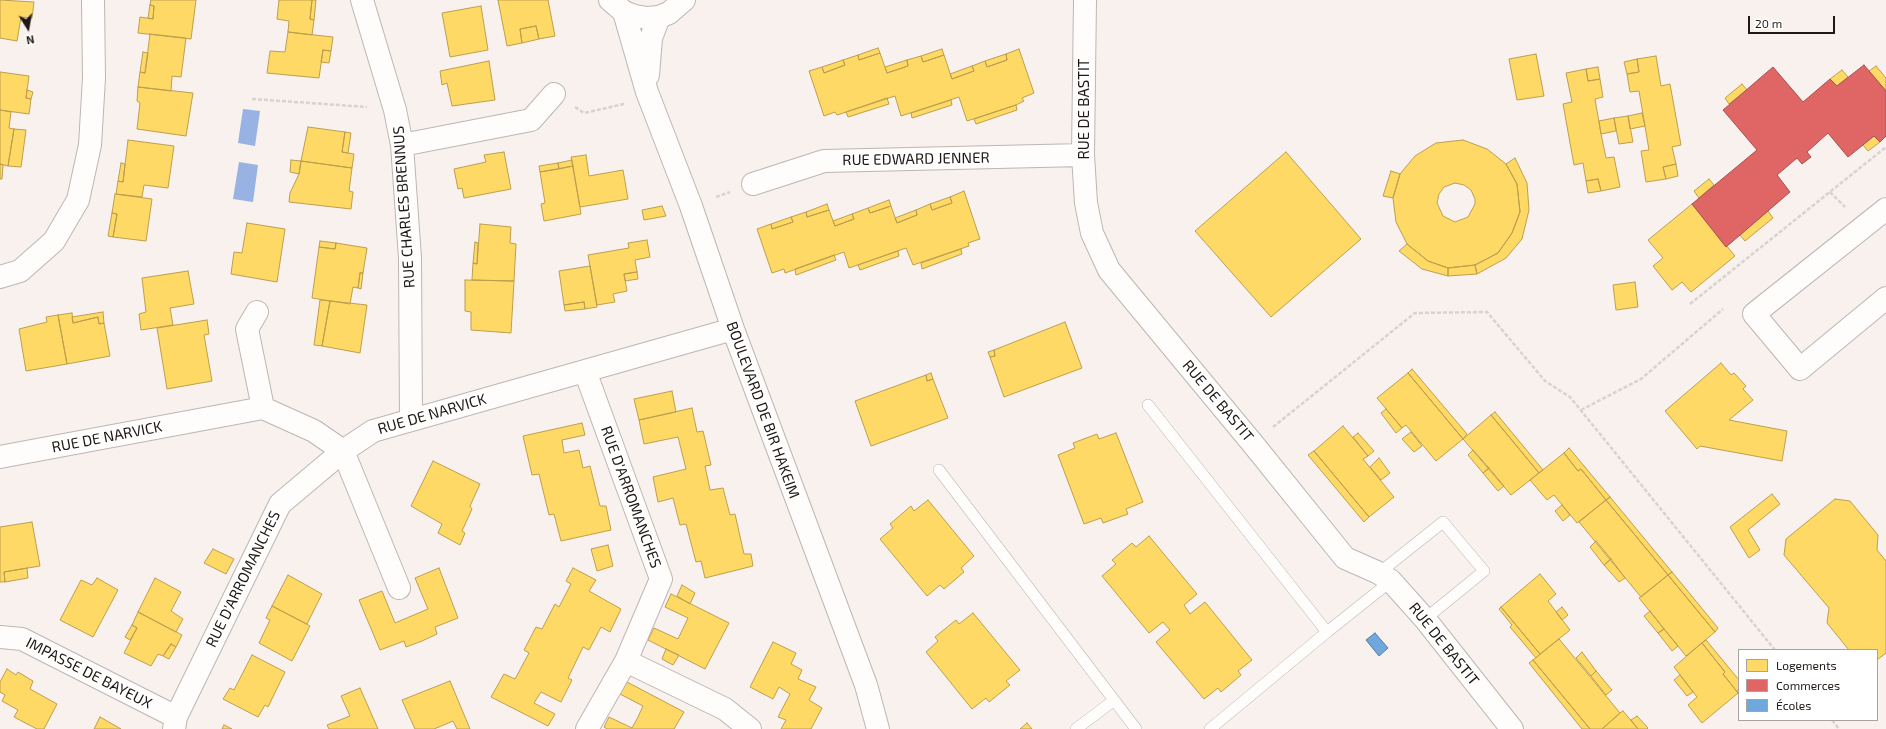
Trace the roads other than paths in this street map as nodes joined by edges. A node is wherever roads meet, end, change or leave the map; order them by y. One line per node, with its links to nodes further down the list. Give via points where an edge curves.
1 (93, 0): 13 (street, via 94,78 90,145 78,200 54,241 20,271)
2 (362, 0): 9 (street, RUE CHARLES BRENNUS, via 396,110)
3 (684, 0): 6 (street, via 677,8)
4 (1085, 0): 10 (street, RUE DE BASTIT)
5 (617, 6): 6 (street, via 635,16); 7 (street, BOULEVARD DE BIR HAKEIM)
6 (659, 16): 7 (street, BOULEVARD DE BIR HAKEIM, via 651,38)
7 (647, 92): 16 (street, BOULEVARD DE BIR HAKEIM, via 691,206)
8 (554, 94): 9 (street, via 531,120)
9 (402, 145): 20 (street, RUE CHARLES BRENNUS, via 410,258)
10 (1083, 155): 11 (street, RUE EDWARD JENNER, via 824,161); 24 (street, RUE DE BASTIT, via 1086,203 1092,233 1109,270 1345,558)
11 (752, 184)
12 (1886, 209): 14 (street, via 1754,314 1800,369)
13 (0, 277)
14 (1886, 298)
15 (257, 312): 19 (street, via 246,329)
16 (733, 329): 17 (street, RUE DE NARVICK); 34 (street, BOULEVARD DE BIR HAKEIM, via 866,686)
17 (585, 371): 20 (street, RUE DE NARVICK); 29 (street, RUE D'ARROMANCHES, via 661,579)
18 (1148, 405): 27 (lane)
19 (263, 408): 21 (street, via 314,431); 22 (street, RUE DE NARVICK)
20 (410, 420): 21 (street, RUE DE NARVICK, via 373,431)
21 (343, 451): 25 (street); 31 (street, RUE D'ARROMANCHES, via 280,504)
22 (0, 457)
23 (939, 470): 30 (lane)
24 (1385, 577): 26 (street, RUE DE BASTIT); 26 (lane, via 1443,522 1484,571); 27 (lane)
25 (399, 588)
26 (1425, 619): 38 (street, RUE DE BASTIT)
27 (1327, 632): 37 (lane)
28 (0, 637): 31 (street, IMPASSE DE BAYEUX, via 22,639)
29 (626, 661): 32 (street, RUE D'ARROMANCHES); 33 (street, via 725,708)
30 (1113, 701): 35 (lane); 36 (lane)
31 (175, 723)
32 (587, 729)
33 (750, 729)
34 (878, 729)
35 (1076, 729)
36 (1136, 729)
37 (1210, 729)
38 (1512, 729)

